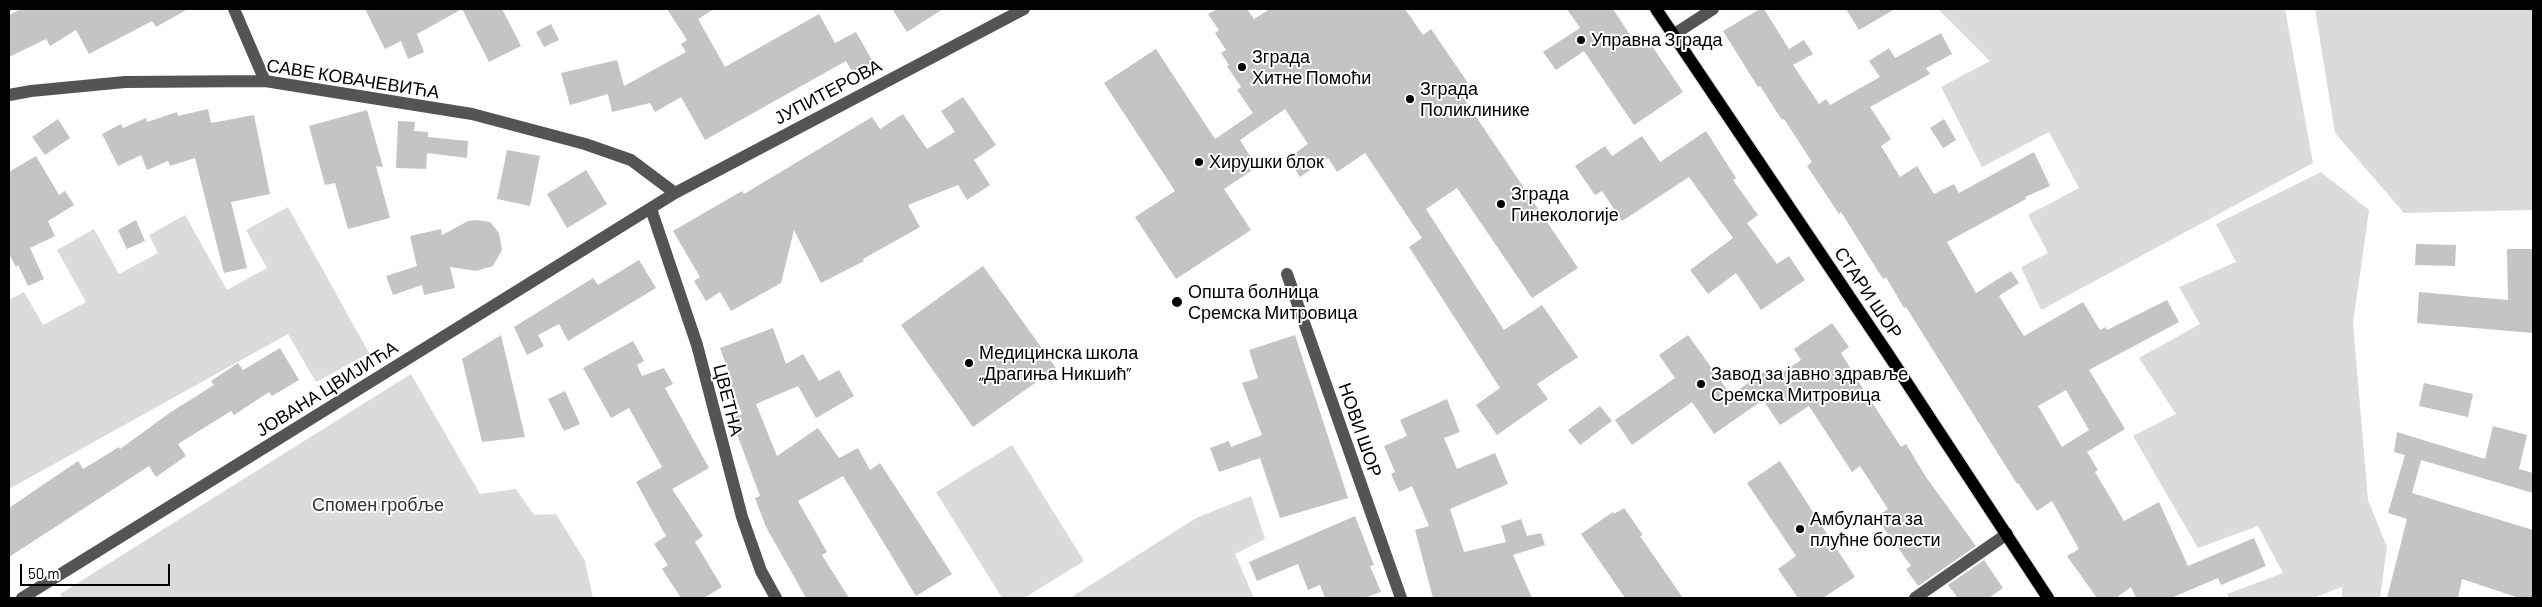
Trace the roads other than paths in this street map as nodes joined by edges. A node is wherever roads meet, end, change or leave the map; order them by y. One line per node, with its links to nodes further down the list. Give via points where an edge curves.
1 (234, 9): 6 (street)
2 (1024, 9): 8 (street, ЈУПИТЕРОВА)
3 (1656, 9): 5 (main road, СТАРИ ШОР)
4 (1713, 9): 5 (street)
5 (1673, 35): 11 (main road, СТАРИ ШОР)
6 (265, 82): 7 (street, САВЕ КОВАЧЕВИЋА, via 125,82); 8 (street, САВЕ КОВАЧЕВИЋА, via 472,114 584,144 631,160)
7 (9, 95)
8 (675, 193): 9 (street, ЈУПИТЕРОВА)
9 (651, 209): 12 (street, ЈОВАНА ЦВИЈИЋА); 13 (street, ЦВЕТНА, via 697,345 742,517 761,571)
10 (1287, 274): 14 (street, НОВИ ШОР)
11 (2007, 534): 15 (street); 16 (main road, СТАРИ ШОР)
12 (22, 598)
13 (776, 598)
14 (1401, 598)
15 (1915, 598)
16 (2048, 598)

